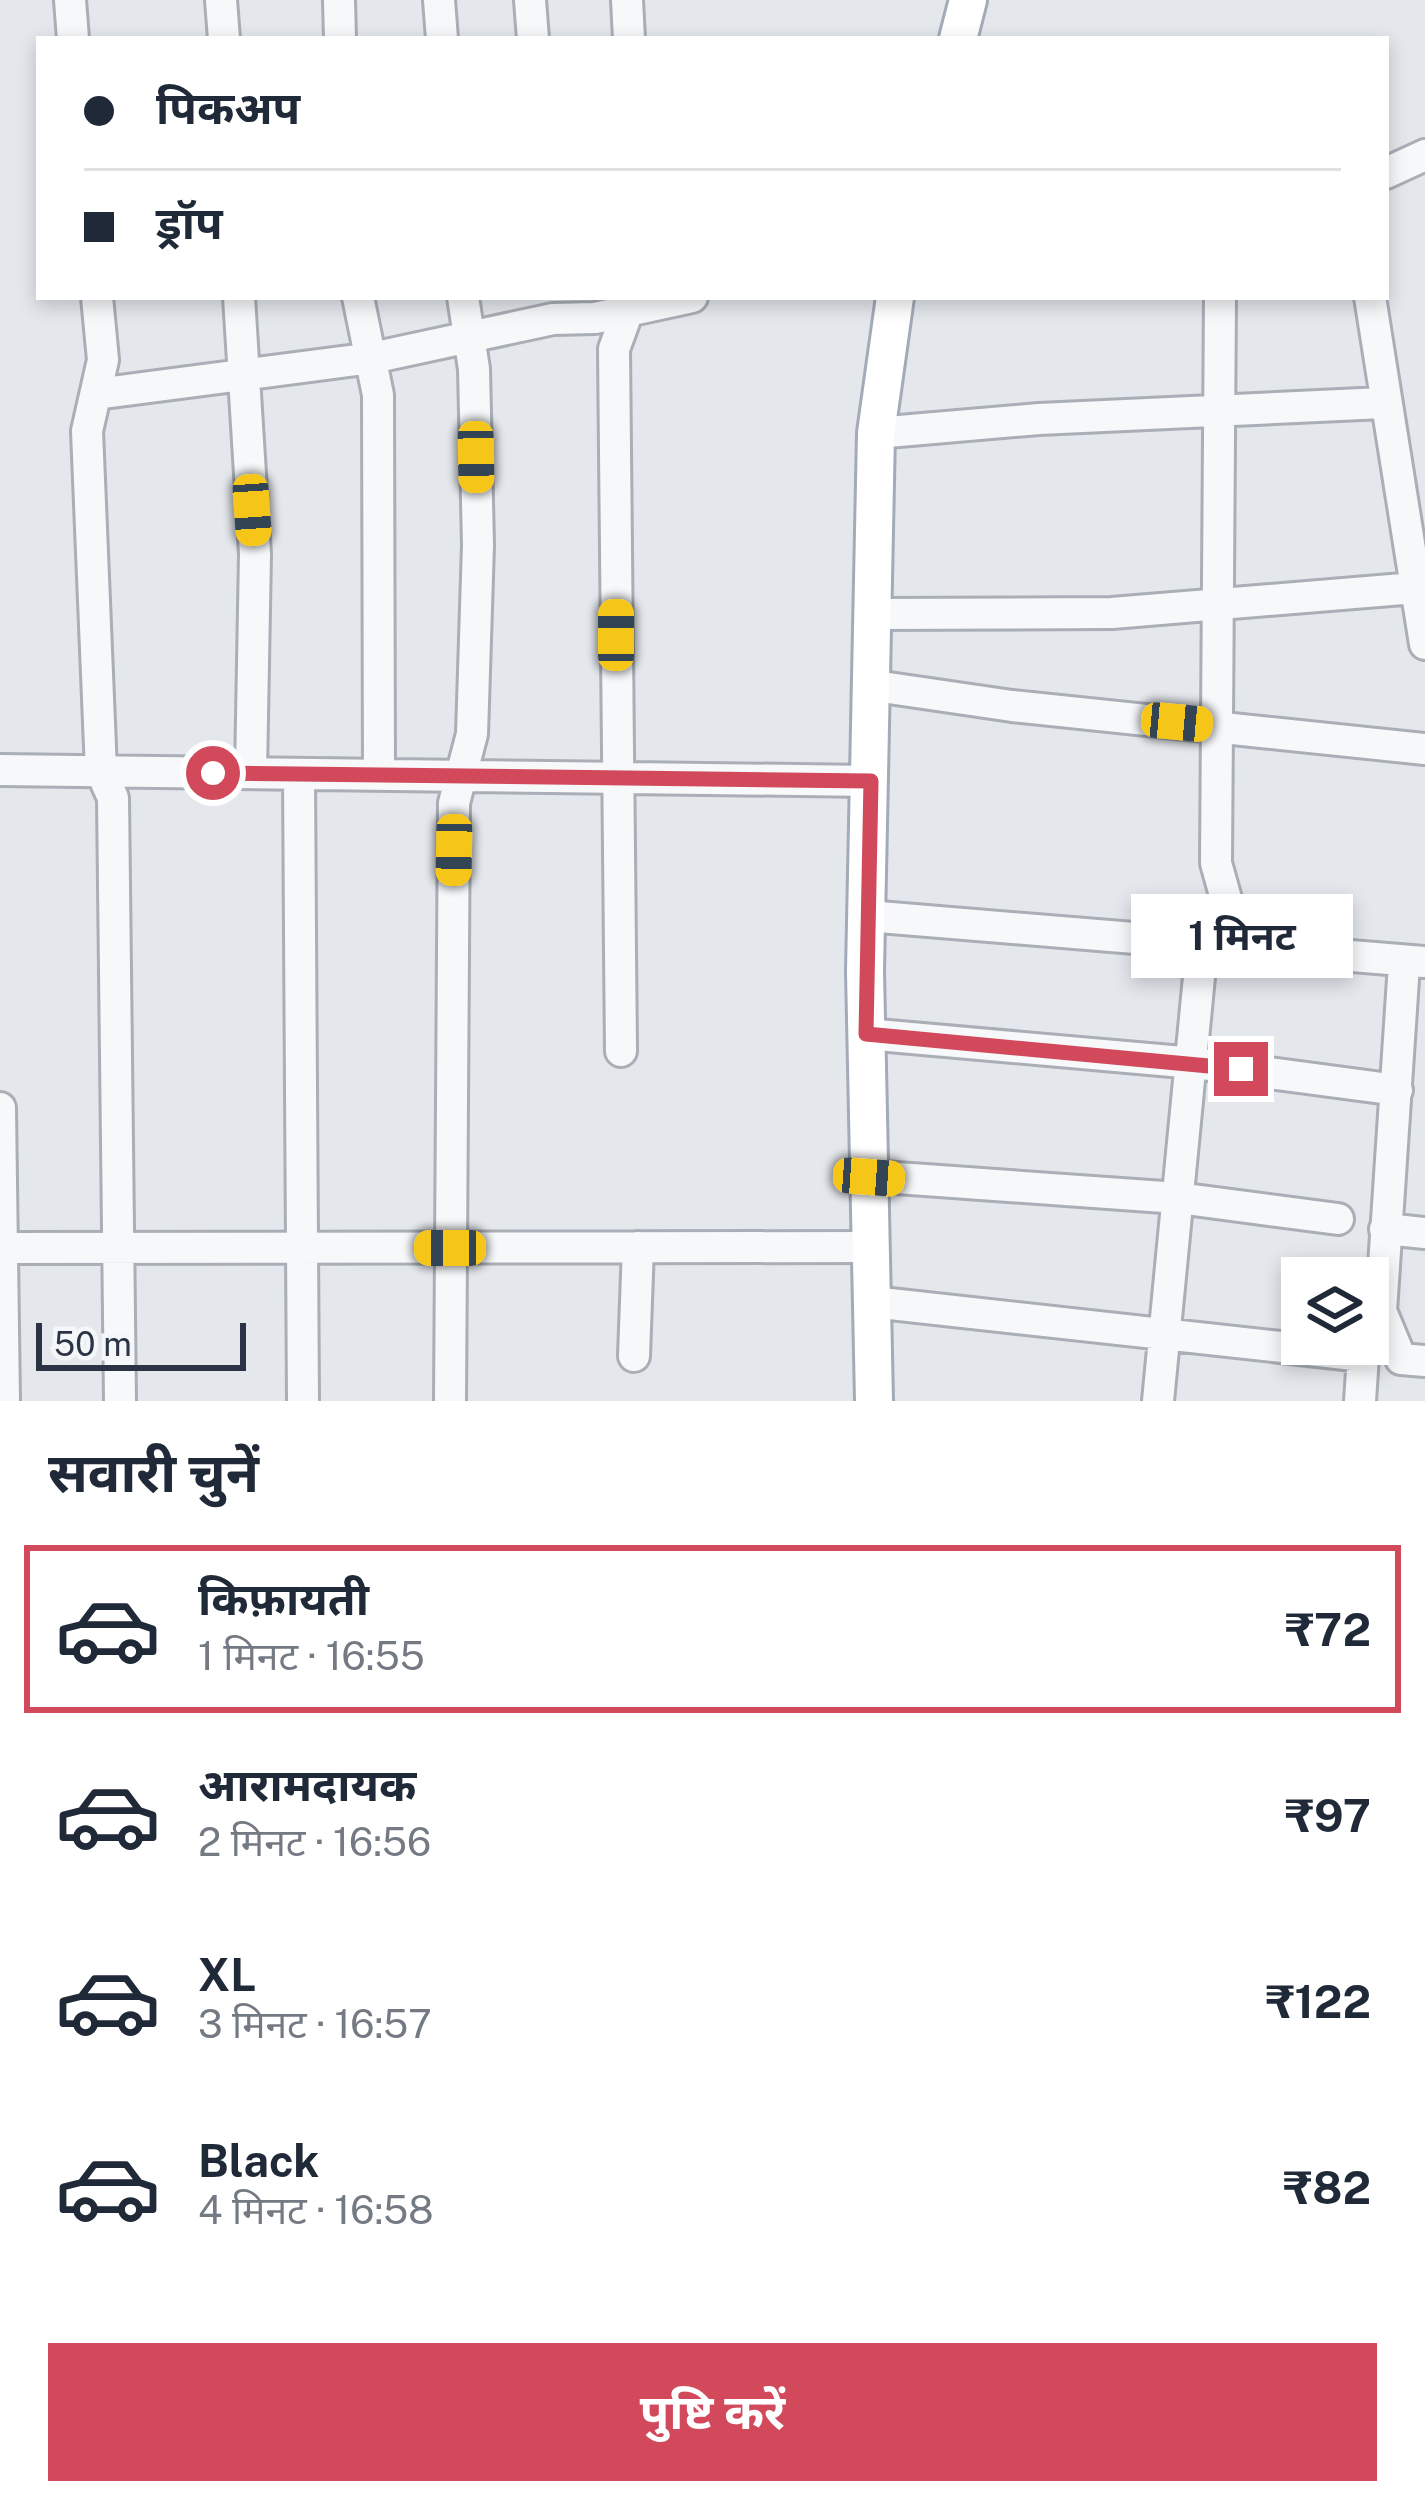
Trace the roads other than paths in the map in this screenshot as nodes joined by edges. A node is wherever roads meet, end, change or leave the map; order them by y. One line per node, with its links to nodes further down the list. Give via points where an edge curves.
1 (70, 0): 8 (street)
2 (221, 0): 9 (street)
3 (339, 0): 10 (street)
4 (439, 0): 11 (street)
5 (530, 0): 12 (street)
6 (627, 0): 13 (street)
7 (968, 0): 14 (main road)
8 (73, 36)
9 (224, 36)
10 (340, 36)
11 (442, 36)
12 (533, 36)
13 (629, 36)
14 (959, 36)
15 (1425, 155): 16 (street)
16 (1389, 172)
17 (97, 300): 29 (street, via 103,360)
18 (239, 300): 28 (street)
19 (359, 300): 27 (street)
20 (463, 300): 26 (street)
21 (895, 300): 32 (main road)
22 (1220, 300): 31 (street)
23 (1370, 300): 30 (street)
24 (632, 302): 25 (street, via 595,318); 46 (street, via 614,349)
25 (552, 308): 26 (street)
26 (467, 341): 27 (street); 45 (street, via 478,545 472,734)
27 (372, 358): 28 (street); 44 (street)
28 (244, 378): 29 (street); 42 (street, via 255,554)
29 (96, 394): 41 (street, via 87,430)
30 (1383, 403): 31 (street); 33 (street)
31 (1217, 413): 32 (street); 34 (street)
32 (876, 433): 35 (main road)
33 (1415, 587): 34 (street); 36 (street)
34 (1219, 606): 35 (street); 38 (street)
35 (875, 614): 37 (main road)
36 (1425, 644)
37 (874, 686): 38 (street); 47 (main road)
38 (1219, 726): 39 (street); 50 (street, via 1216,863)
39 (1425, 749)
40 (0, 770): 41 (street)
41 (101, 771): 42 (street); 64 (street, via 112,798)
42 (250, 773): 43 (street)
43 (299, 774): 44 (street); 65 (street)
44 (379, 775): 45 (street)
45 (459, 776): 46 (street); 66 (street)
46 (616, 778): 47 (street); 53 (street)
47 (871, 781): 48 (main road)
48 (867, 916): 49 (street); 52 (main road)
49 (1202, 946): 50 (street); 54 (street)
50 (1240, 949): 51 (street)
51 (1414, 963): 55 (street)
52 (866, 1034): 54 (street); 57 (main road)
53 (621, 1051)
54 (1194, 1063): 55 (street); 58 (street)
55 (1397, 1090): 60 (street)
56 (0, 1108): 67 (street)
57 (869, 1177): 58 (street); 63 (main road)
58 (1178, 1198): 59 (street); 69 (street)
59 (1338, 1219)
60 (1385, 1228): 61 (street); 71 (street, via 1381,1311 1401,1359)
61 (1425, 1233)
62 (638, 1247): 63 (street); 66 (street); 70 (street)
63 (871, 1247): 68 (main road)
64 (118, 1248): 65 (street); 67 (street); 73 (street)
65 (301, 1248): 66 (street); 74 (street)
66 (450, 1248): 75 (street)
67 (4, 1249): 72 (street)
68 (872, 1302): 69 (street); 76 (main road)
69 (1163, 1336): 77 (street); 78 (street, via 1364,1356)
70 (634, 1356)
71 (1425, 1361)
72 (4, 1401)
73 (120, 1401)
74 (303, 1401)
75 (450, 1401)
76 (874, 1401)
77 (1158, 1401)
78 (1360, 1401)

